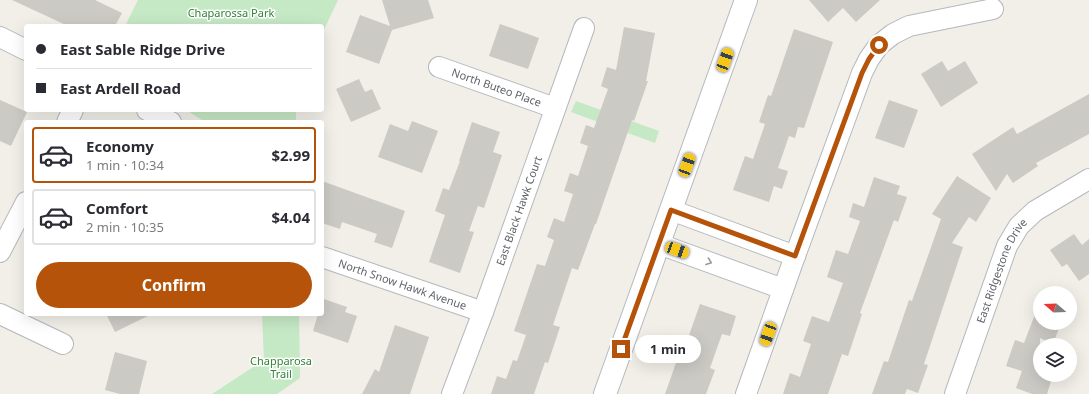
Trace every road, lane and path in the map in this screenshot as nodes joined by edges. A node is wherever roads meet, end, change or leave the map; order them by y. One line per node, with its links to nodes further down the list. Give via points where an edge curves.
1 (746, 0): 12 (street)
2 (993, 9): 15 (street, via 909,26 879,45 862,73)
3 (584, 28): 7 (street, East Black Hawk Court)
4 (0, 37): 5 (street)
5 (24, 49)
6 (439, 67): 7 (street, North Buteo Place)
7 (555, 108): 18 (street, East Black Hawk Court)
8 (151, 112): 9 (street)
9 (166, 120)
10 (1089, 179): 24 (street, East Ridgestone Drive, via 1035,212 1019,226 1007,246)
11 (24, 206): 14 (street)
12 (671, 210): 13 (street); 15 (street)
13 (659, 244): 17 (street, one-way to 17); 22 (street)
14 (0, 252)
15 (795, 256): 17 (street)
16 (324, 258): 18 (street, North Snow Hawk Avenue)
17 (784, 288): 23 (street)
18 (484, 312): 21 (street, East Black Hawk Court)
19 (0, 314): 20 (street)
20 (62, 344)
21 (452, 394)
22 (605, 394)
23 (746, 394)
24 (955, 394)

